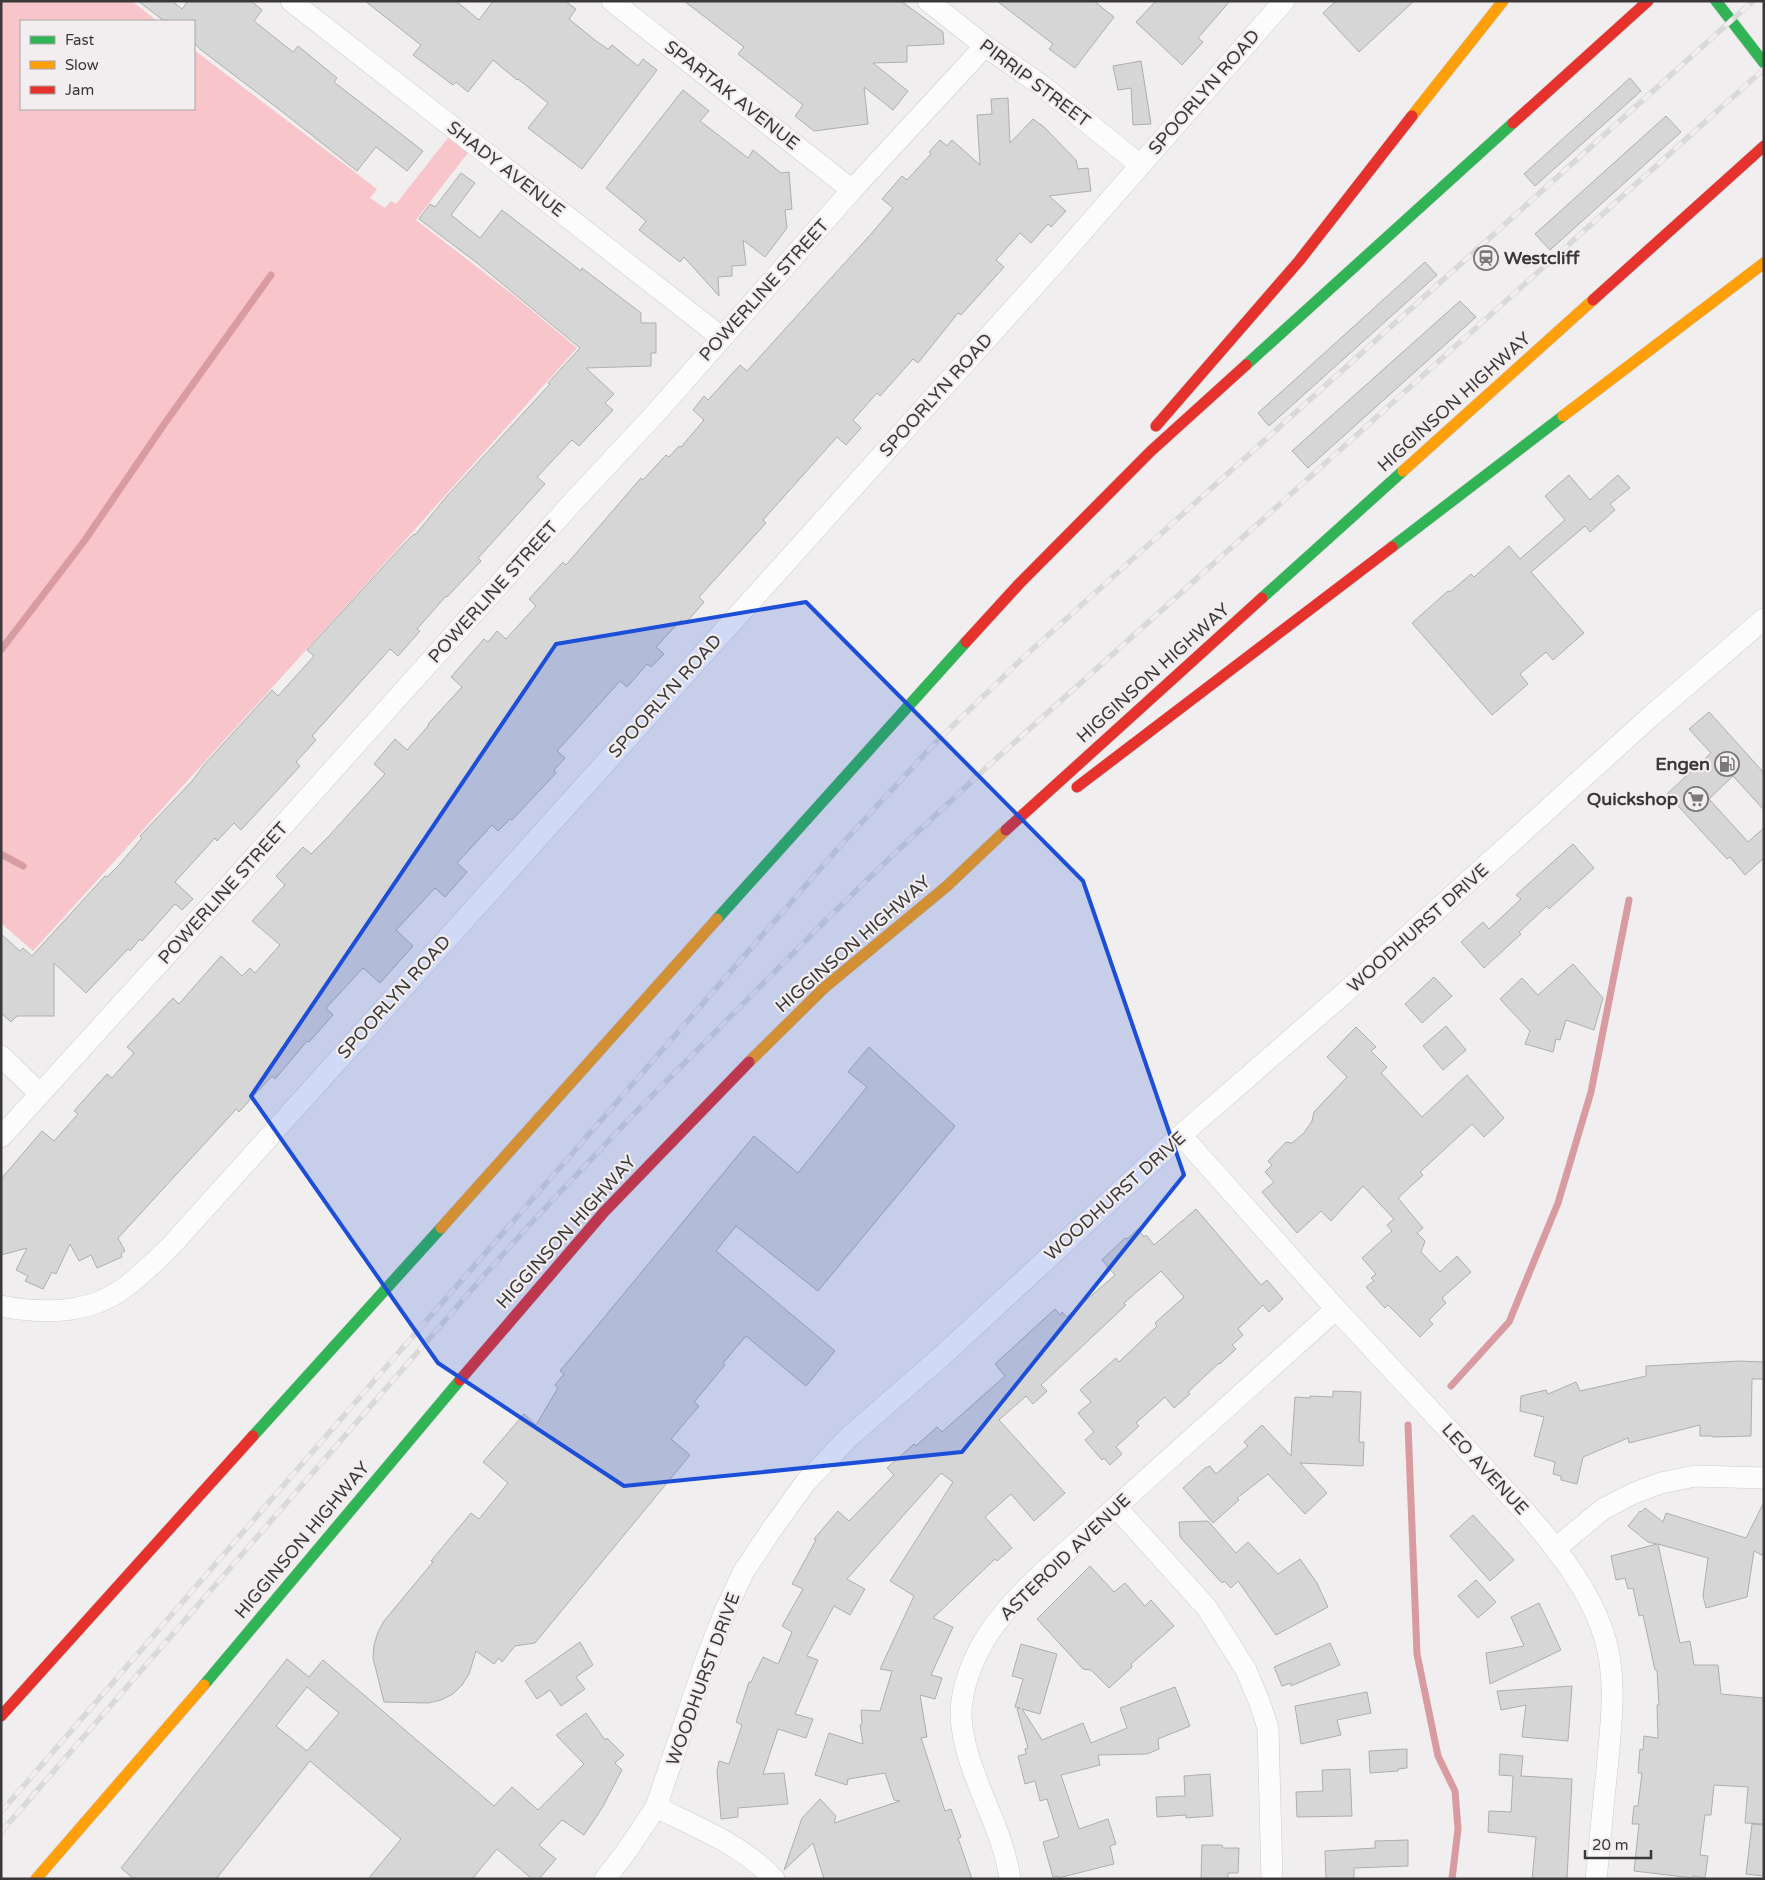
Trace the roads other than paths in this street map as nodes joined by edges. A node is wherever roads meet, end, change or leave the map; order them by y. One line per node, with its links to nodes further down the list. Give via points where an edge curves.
1 (291, 1): 14 (street, SHADY AVENUE)
2 (612, 1): 12 (street, SPARTAK AVENUE)
3 (928, 1): 8 (street, PIRRIP STREET)
4 (1284, 1): 11 (street, SPOORLYN ROAD)
5 (1503, 1): 15 (main road, via 1299,261)
6 (1648, 1): 17 (main road, via 1151,451)
7 (1716, 1): 9 (main road)
8 (985, 46): 11 (street, PIRRIP STREET, via 1041,85); 12 (street, POWERLINE STREET)
9 (1764, 63)
10 (1764, 146): 21 (main road, HIGGINSON HIGHWAY, via 1044,794)
11 (1140, 165): 26 (street, SPOORLYN ROAD, via 170,1247 123,1289 100,1301 79,1308 48,1312)
12 (852, 190): 14 (street, POWERLINE STREET)
13 (1764, 263): 19 (main road)
14 (722, 337): 23 (street, POWERLINE STREET)
15 (1149, 434)
16 (1130, 456): 17 (main road)
17 (1019, 584): 31 (main road)
18 (1764, 618): 24 (street, WOODHURST DRIVE)
19 (1066, 795)
20 (1042, 813): 21 (main road)
21 (947, 886): 33 (main road, HIGGINSON HIGHWAY, via 824,988 718,1092 604,1212)
22 (1, 1056): 23 (street)
23 (40, 1094): 25 (street, POWERLINE STREET)
24 (1181, 1135): 27 (street, LEO AVENUE); 32 (street, WOODHURST DRIVE, via 942,1356 849,1437 806,1483 744,1571 725,1611)
25 (1, 1137)
26 (1, 1306)
27 (1336, 1309): 29 (street, ASTEROID AVENUE); 30 (street, LEO AVENUE)
28 (1764, 1478): 30 (street, via 1695,1476 1662,1483 1603,1509)
29 (1116, 1507): 36 (street, ASTEROID AVENUE, via 1014,1602 987,1636 966,1677 961,1716 969,1761 998,1832); 37 (street, via 1207,1608 1246,1670 1260,1700 1268,1728)
30 (1556, 1548): 38 (street, LEO AVENUE, via 1584,1590 1603,1633 1612,1677 1612,1712)
31 (1, 1716)
32 (656, 1807): 34 (street, WOODHURST DRIVE); 35 (street, via 746,1854)
33 (36, 1879)
34 (605, 1879)
35 (774, 1879)
36 (1010, 1879)
37 (1272, 1879)
38 (1596, 1879)

